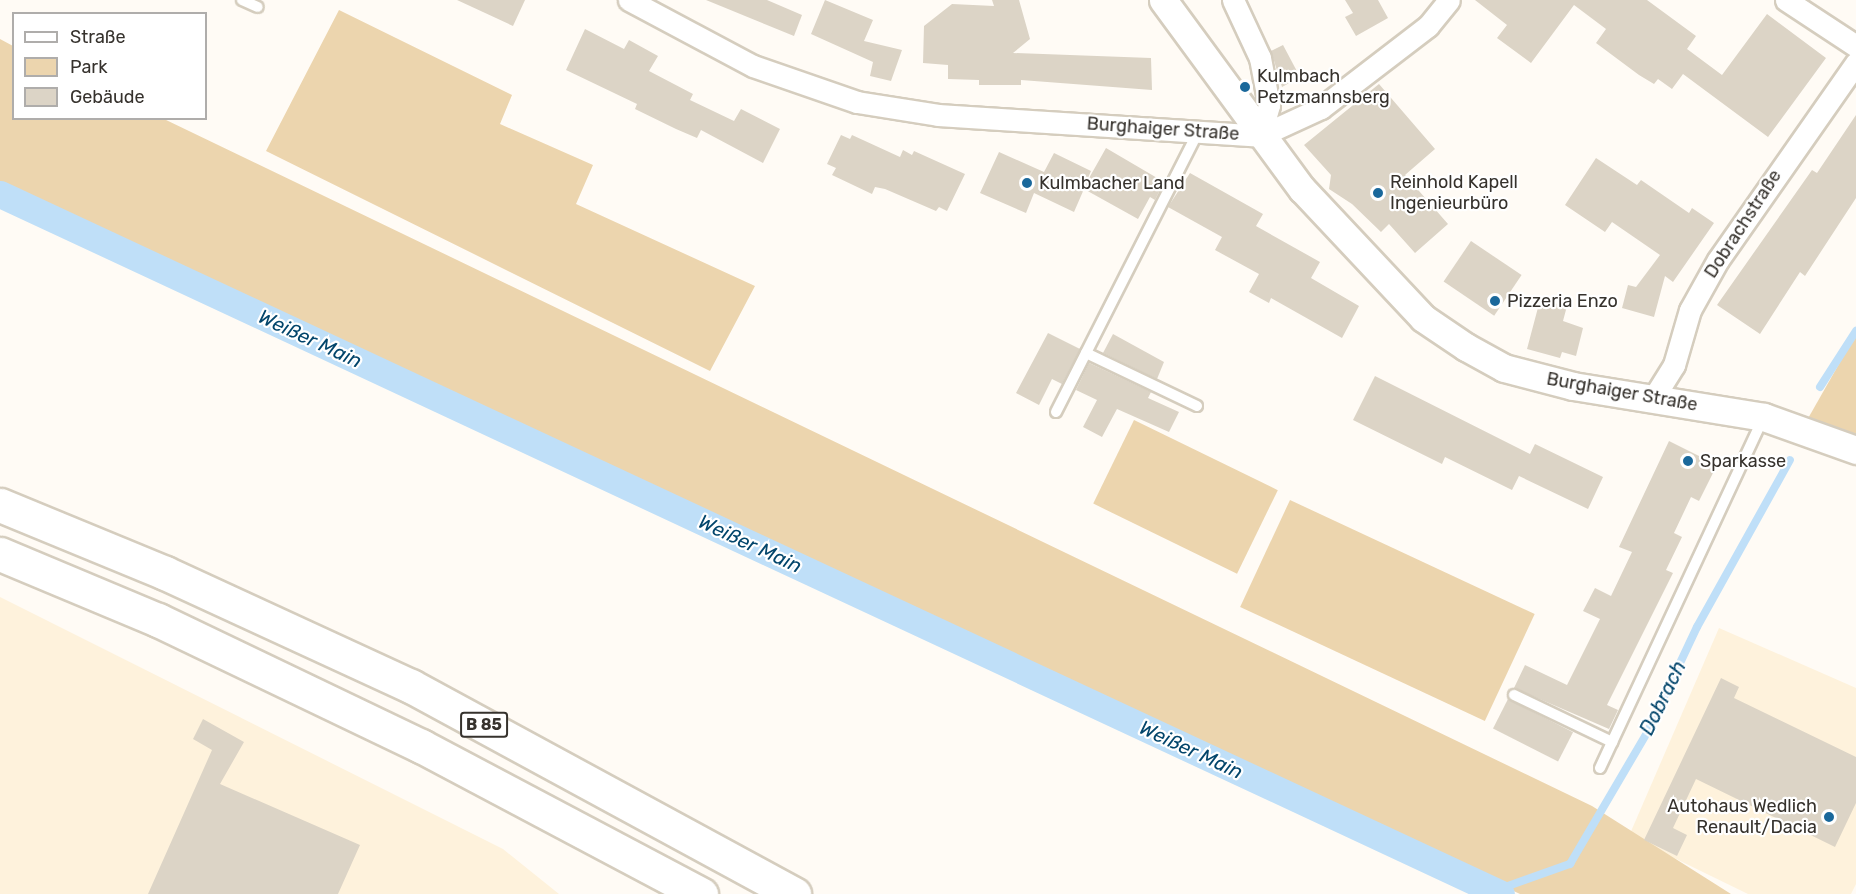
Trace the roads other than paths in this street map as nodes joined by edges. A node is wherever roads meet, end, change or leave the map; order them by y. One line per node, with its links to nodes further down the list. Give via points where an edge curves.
1 (242, 0): 7 (lane)
2 (629, 0): 10 (street, Burghaiger Straße, via 753,66 857,102 938,115)
3 (1163, 0): 11 (street)
4 (1233, 0): 11 (street, via 1260,58 1269,105)
5 (1449, 0): 11 (street, via 1428,26 1321,108)
6 (1786, 0): 8 (street)
7 (258, 7)
8 (1856, 46)
9 (1856, 63): 13 (street, Dobrachstraße, via 1718,260 1690,309 1674,365)
10 (1199, 130): 11 (street, Burghaiger Straße); 12 (lane)
11 (1260, 136): 13 (street, Burghaiger Straße, via 1383,279 1423,318 1466,347 1504,368 1573,386)
12 (1086, 353): 14 (lane); 15 (lane)
13 (1654, 397): 16 (street, Burghaiger Straße)
14 (1197, 406)
15 (1056, 411)
16 (1764, 417): 17 (street, Burghaiger Straße); 21 (lane)
17 (1856, 450)
18 (0, 505): 25 (highway, B 85, via 165,573 411,686)
19 (0, 554): 23 (highway, B 85, via 158,620 411,741)
20 (1514, 695): 21 (lane)
21 (1612, 742): 22 (lane)
22 (1600, 768)
23 (673, 883): 24 (highway)
24 (701, 894)
25 (794, 894)

